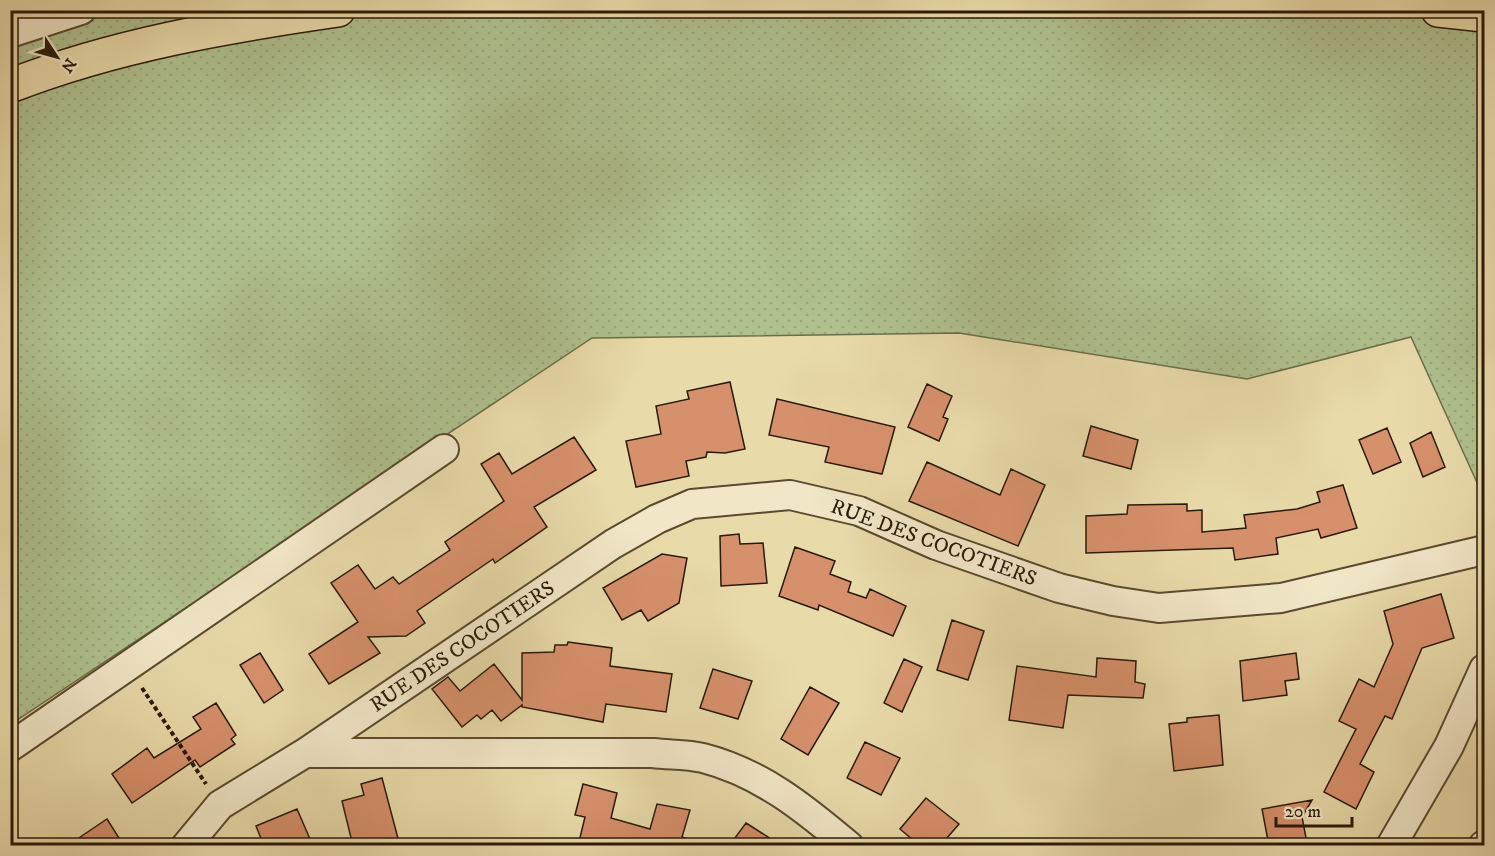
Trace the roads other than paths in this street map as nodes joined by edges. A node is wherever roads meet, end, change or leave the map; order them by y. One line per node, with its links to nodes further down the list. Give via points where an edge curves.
1 (81, 10): 5 (street)
2 (338, 10): 6 (main road, via 236,25 62,66)
3 (1438, 10): 4 (main road)
4 (1485, 15)
5 (10, 33)
6 (10, 86)
7 (444, 449): 10 (street)
8 (1485, 550): 11 (street, RUE DES COCOTIERS, via 1281,598 1159,608 1113,601 1014,574 828,502 790,495 692,504 613,544)
9 (1485, 669): 14 (street, via 1449,746)
10 (10, 747)
11 (305, 753): 12 (street, RUE DES COCOTIERS, via 220,805); 13 (street, via 653,753 702,758 749,774 792,799)
12 (186, 846)
13 (849, 846)
14 (1391, 846)

